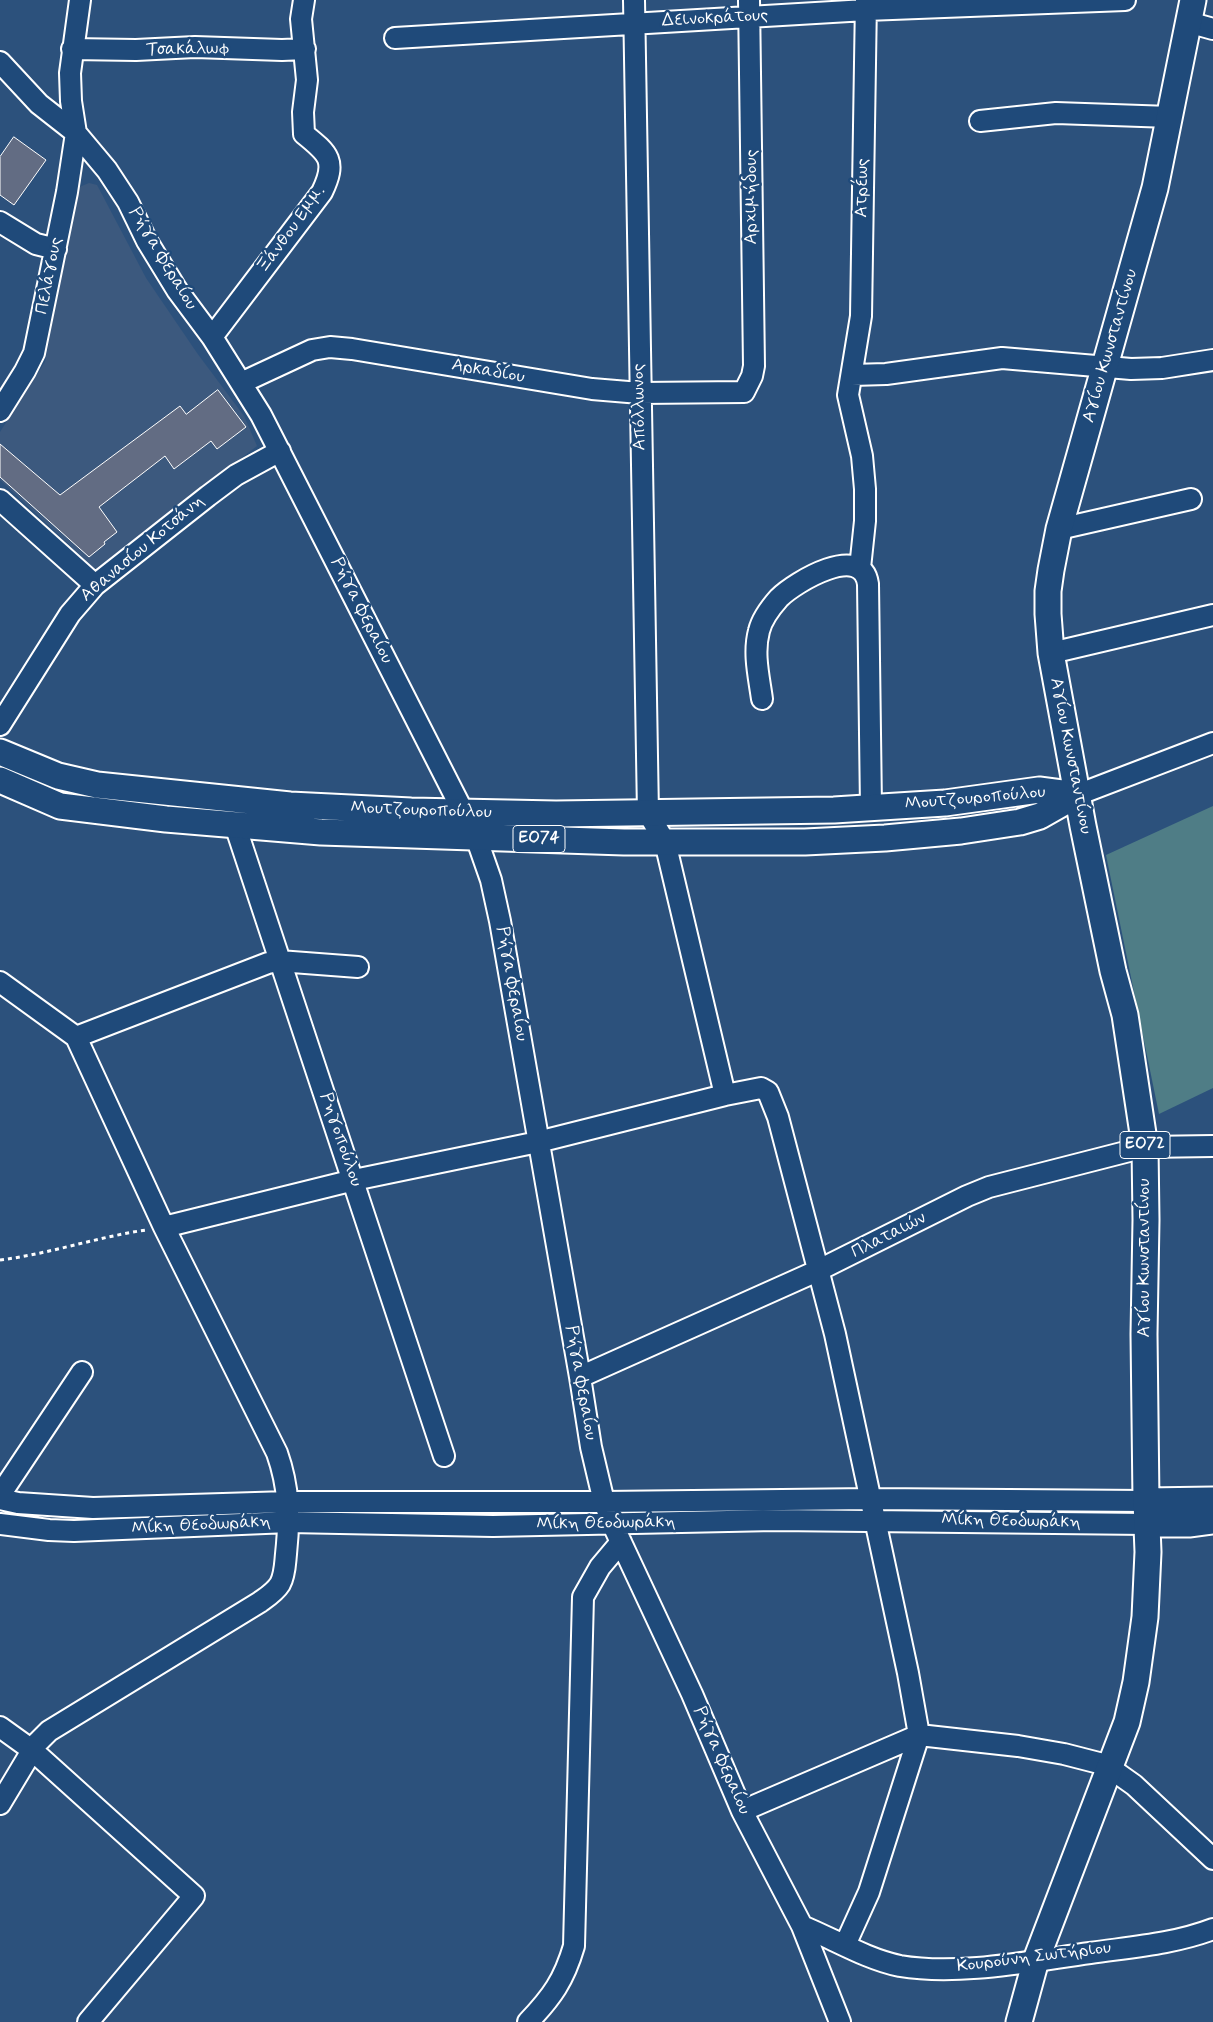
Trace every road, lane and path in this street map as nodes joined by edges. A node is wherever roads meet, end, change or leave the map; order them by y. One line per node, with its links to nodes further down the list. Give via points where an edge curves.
1 (80, 0): 12 (street)
2 (304, 0): 13 (street, Ξάνθου Εμμ., via 301,19)
3 (634, 0): 9 (street, Απόλλωνος)
4 (1125, 0): 5 (street, Δεινοκράτους)
5 (1002, 3): 6 (street, Δεινοκράτους)
6 (866, 5): 7 (street, Δεινοκράτους); 23 (street, Ατρέως, via 861,316)
7 (749, 9): 9 (street, Δεινοκράτους); 25 (street, Αρχιμήδους, via 754,366)
8 (1191, 11): 10 (street); 15 (main road, Αγίου Κωνσταντίνου)
9 (634, 24): 11 (street, Δεινοκράτους); 26 (street, Απόλλωνος)
10 (1213, 29)
11 (395, 38)
12 (72, 49): 13 (street, Τσακάλωφ); 17 (street, via 71,101)
13 (304, 49): 20 (street, Ξάνθου Εμμ., via 307,80 304,134 322,148 329,159 330,176 322,192)
14 (0, 62): 17 (street, Ρήγα Φεραίου, via 39,104)
15 (1170, 117): 16 (street, via 1056,113); 22 (main road, Αγίου Κωνσταντίνου, via 1155,188)
16 (980, 121)
17 (76, 133): 19 (street, Πελάγους); 20 (street, Ρήγα Φεραίου, via 107,170 177,290)
18 (0, 222): 19 (street, via 36,244)
19 (56, 249): 27 (street, Πελάγους, via 34,353)
20 (212, 337): 24 (street, Ρήγα Φεραίου)
21 (1213, 360): 22 (street, via 1144,369)
22 (1106, 367): 23 (street, via 1002,358 886,374); 31 (main road, Αγίου Κωνσταντίνου)
23 (852, 375): 32 (street, Ατρέως, via 848,395 862,456 865,489)
24 (241, 383): 26 (street, Αρκαδίου, via 312,350 330,347); 28 (street, Ρήγα Φεραίου)
25 (744, 392): 26 (street, Αρκαδίου)
26 (640, 394): 44 (street, Απόλλωνος)
27 (0, 411)
28 (280, 451): 33 (street, Αθανασίου Κοτσάνη, via 236,475); 43 (street, Ρήγα Φεραίου)
29 (1191, 499): 31 (street)
30 (0, 500): 33 (street)
31 (1059, 529): 35 (main road, Αγίου Κωνσταντίνου, via 1048,591)
32 (860, 568): 36 (street, via 844,566 819,572 780,597 768,612 759,629 757,647); 42 (street, via 868,578)
33 (94, 586): 37 (street, Αθανασίου Κοτσάνη, via 70,614)
34 (1213, 615): 35 (street)
35 (1051, 653): 41 (main road, Αγίου Κωνσταντίνου)
36 (762, 699)
37 (0, 726)
38 (1213, 743): 41 (street)
39 (0, 752): 43 (main road, Μουτζουροπούλου / ΕΟ74, via 58,776 97,784 290,805)
40 (0, 780): 45 (main road, Μουτζουροπούλου / ΕΟ74, via 60,806)
41 (1077, 796): 42 (main road, Μουτζουροπούλου / ΕΟ74, via 1039,790 945,803); 47 (main road, Μουτζουροπούλου / ΕΟ74, via 1040,816 961,831 833,841); 55 (main road, Αγίου Κωνσταντίνου / ΕΟ72, via 1125,1015)
42 (871, 808): 44 (main road, Μουτζουροπούλου / ΕΟ74)
43 (462, 813): 44 (main road, Μουτζουροπούλου / ΕΟ74); 46 (street, Ρήγα Φεραίου)
44 (648, 813): 47 (street)
45 (235, 825): 46 (main road, Μουτζουροπούλου / ΕΟ74, via 321,832); 48 (street, Ρηγοπούλου)
46 (476, 837): 47 (main road, Μουτζουροπούλου / ΕΟ74); 53 (street, Ρήγα Φεραίου, via 496,901)
47 (666, 842): 52 (street)
48 (279, 961): 49 (street); 51 (street); 56 (street, Ρηγοπούλου)
49 (358, 967)
50 (0, 982): 51 (street)
51 (76, 1037): 57 (street)
52 (725, 1095): 53 (street); 59 (street, via 761,1088 768,1092 778,1117)
53 (538, 1142): 56 (street); 61 (street, Ρήγα Φεραίου)
54 (1213, 1146): 55 (street, Πλαταιών)
55 (1145, 1148): 59 (street, Πλαταιών, via 989,1187); 69 (main road, Αγίου Κωνσταντίνου / ΕΟ72)
56 (354, 1180): 57 (street); 62 (street, Ρηγοπούλου)
57 (164, 1227): 58 (path); 67 (street, via 273,1444 283,1472)
58 (0, 1260)
59 (817, 1271): 61 (street, Πλαταιών); 65 (street)
60 (82, 1372): 63 (street)
61 (580, 1377): 68 (street, Ρήγα Φεραίου)
62 (444, 1456)
63 (0, 1495)
64 (0, 1499): 67 (street, Μίκη Θεοδωράκη, via 93,1508)
65 (871, 1499): 68 (street, Μίκη Θεοδωράκη); 69 (street, Μίκη Θεοδωράκη); 70 (street)
66 (1213, 1500): 69 (main road, Μίκη Θεοδωράκη)
67 (288, 1502): 68 (street, Μίκη Θεοδωράκη); 72 (street)
68 (604, 1502): 74 (street, Ρήγα Φεραίου)
69 (1147, 1512): 70 (street, Μίκη Θεοδωράκη); 71 (main road, Μίκη Θεοδωράκη); 79 (main road, ΕΟ72, via 1145,1617 1136,1682 1127,1722)
70 (875, 1521): 74 (street, Μίκη Θεοδωράκη); 77 (street)
71 (1213, 1521)
72 (289, 1522): 73 (street, Μίκη Θεοδωράκη, via 74,1531); 74 (street, Μίκη Θεοδωράκη, via 493,1526); 78 (street, via 285,1572 274,1592 49,1731)
73 (0, 1524)
74 (612, 1524): 75 (street, Ρήγα Φεραίου)
75 (621, 1542): 81 (street, Ρήγα Φεραίου); 88 (street, via 600,1567 583,1597 574,1946 567,1971)
76 (0, 1727): 78 (street)
77 (919, 1734): 79 (street, via 1064,1754); 81 (street); 85 (street, via 869,1892)
78 (32, 1750): 80 (street); 87 (street, via 194,1896)
79 (1110, 1768): 82 (street, via 1149,1798); 86 (main road, ΕΟ72)
80 (0, 1804)
81 (742, 1810): 83 (street, Ρήγα Φεραίου)
82 (1213, 1859)
83 (802, 1926): 85 (street, Κουρούνη Σωτήριου); 89 (street, Ρήγα Φεραίου)
84 (1213, 1929): 86 (street, Κουρούνη Σωτήριου, via 1187,1938)
85 (845, 1945): 86 (street, Κουρούνη Σωτήριου, via 900,1966 924,1968 995,1966)
86 (1036, 1960): 90 (main road, ΕΟ72)
87 (88, 2022)
88 (528, 2022)
89 (840, 2022)
90 (1019, 2022)

